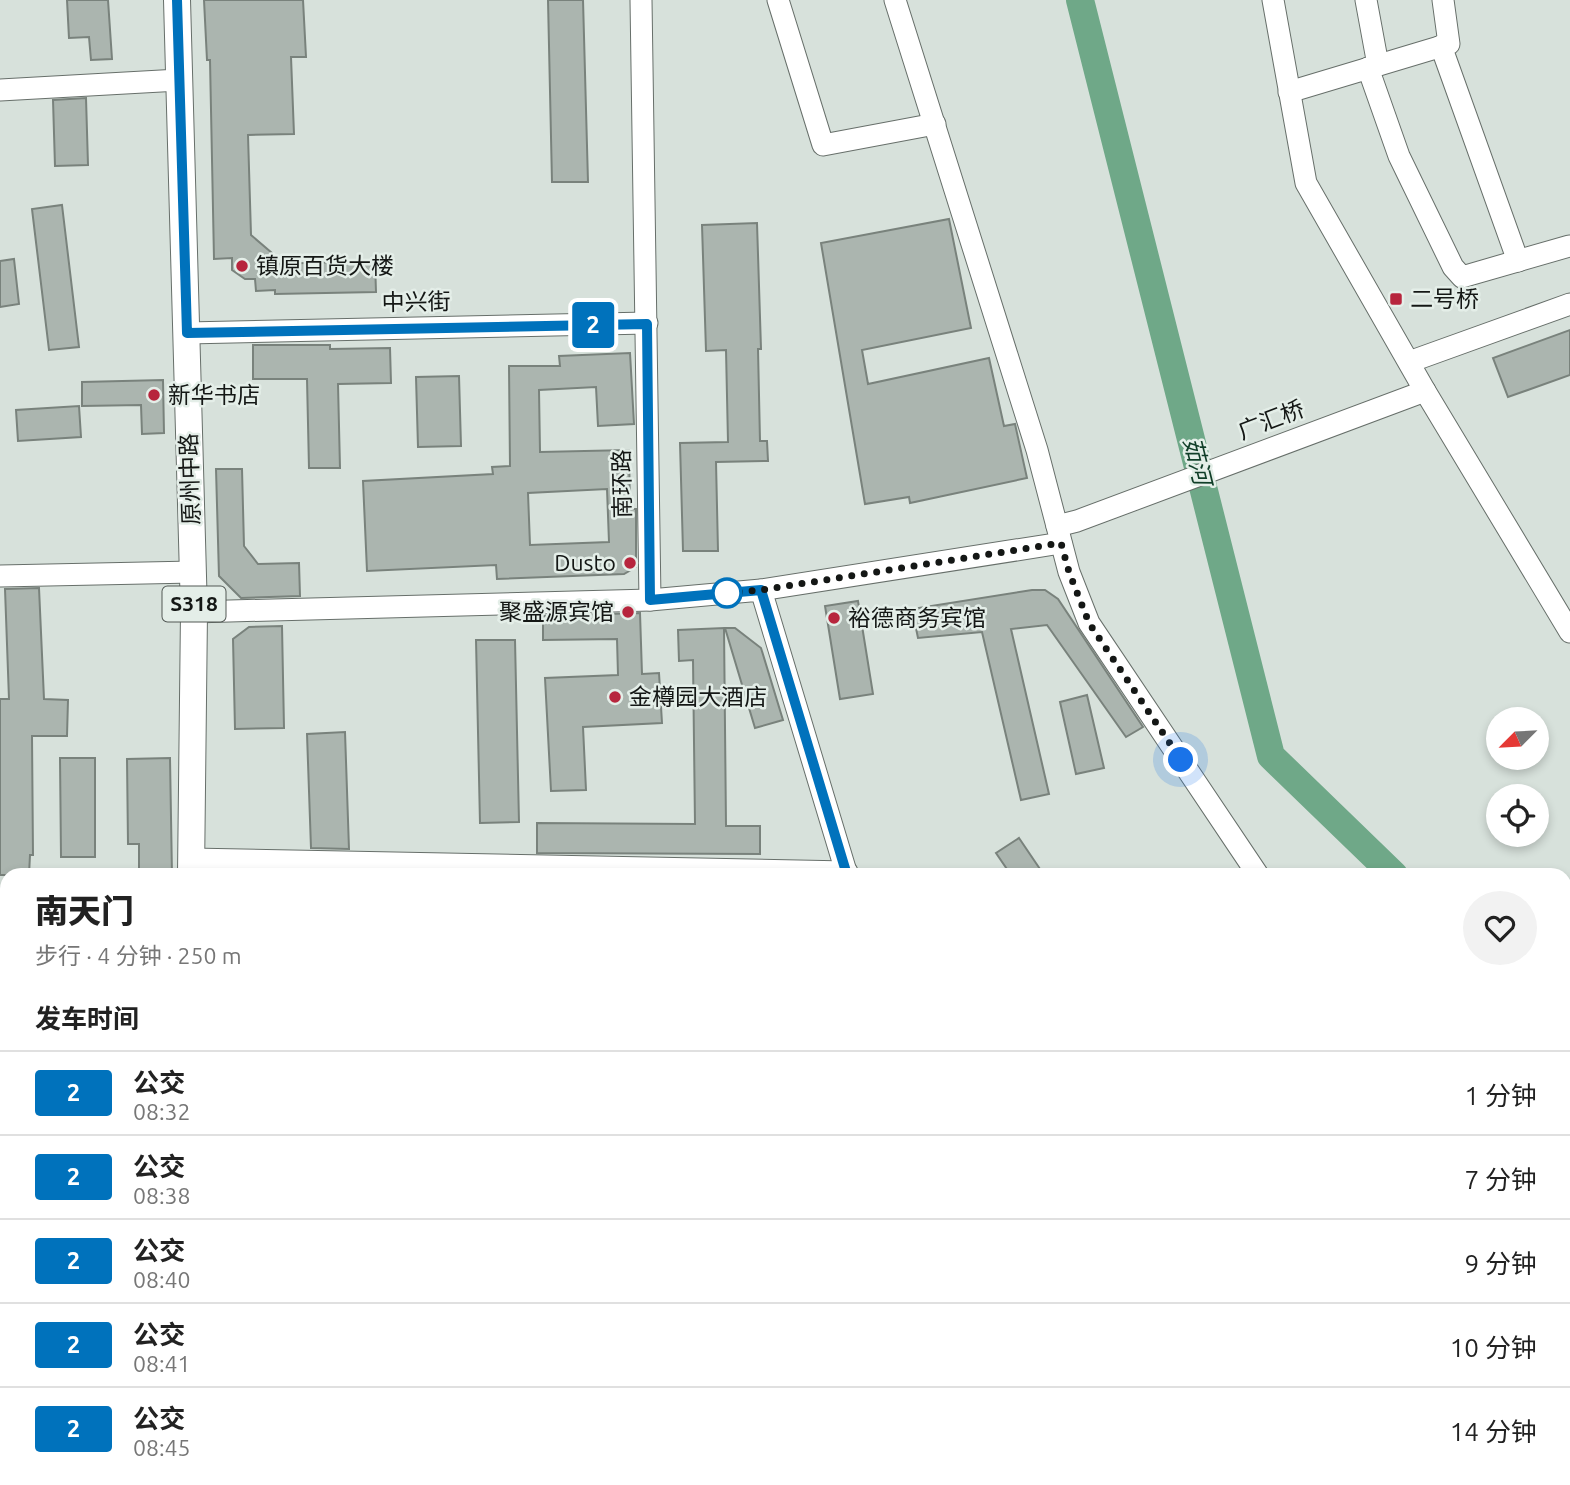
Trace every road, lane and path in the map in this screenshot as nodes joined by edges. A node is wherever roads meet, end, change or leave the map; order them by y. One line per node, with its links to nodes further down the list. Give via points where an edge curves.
1 (177, 0): 10 (main road, 原州中路 / S318)
2 (641, 0): 17 (street, 南环路)
3 (778, 0): 13 (street, via 823,145)
4 (895, 0): 13 (street)
5 (1273, 0): 12 (street)
6 (1366, 0): 9 (street)
7 (1443, 0): 8 (street, via 1449,44)
8 (1441, 46): 9 (street); 15 (street)
9 (1373, 67): 12 (street); 15 (street, via 1399,156 1453,267 1462,277)
10 (179, 80): 11 (street); 18 (main road, 原州中路 / S318)
11 (0, 90)
12 (1289, 92): 19 (street, via 1306,183)
13 (936, 124): 21 (street)
14 (1569, 246): 15 (street)
15 (1518, 261)
16 (1570, 304): 19 (street)
17 (647, 324): 18 (street, 中兴街); 25 (street, 南环路)
18 (187, 333): 22 (main road, 原州中路 / S318)
19 (1409, 362): 20 (street)
20 (1424, 391): 21 (street, 广汇桥); 27 (street)
21 (1065, 530): 24 (street, 广汇桥); 31 (street, via 1069,572 1089,623)
22 (193, 572): 23 (street); 26 (main road, 原州中路 / S318)
23 (0, 576)
24 (761, 590): 25 (street); 30 (street)
25 (650, 600): 26 (street)
26 (194, 612): 28 (main road, 原州中路 / S318)
27 (1570, 632)
28 (191, 867): 29 (street)
29 (285, 868)
30 (845, 868)
31 (1253, 868)

